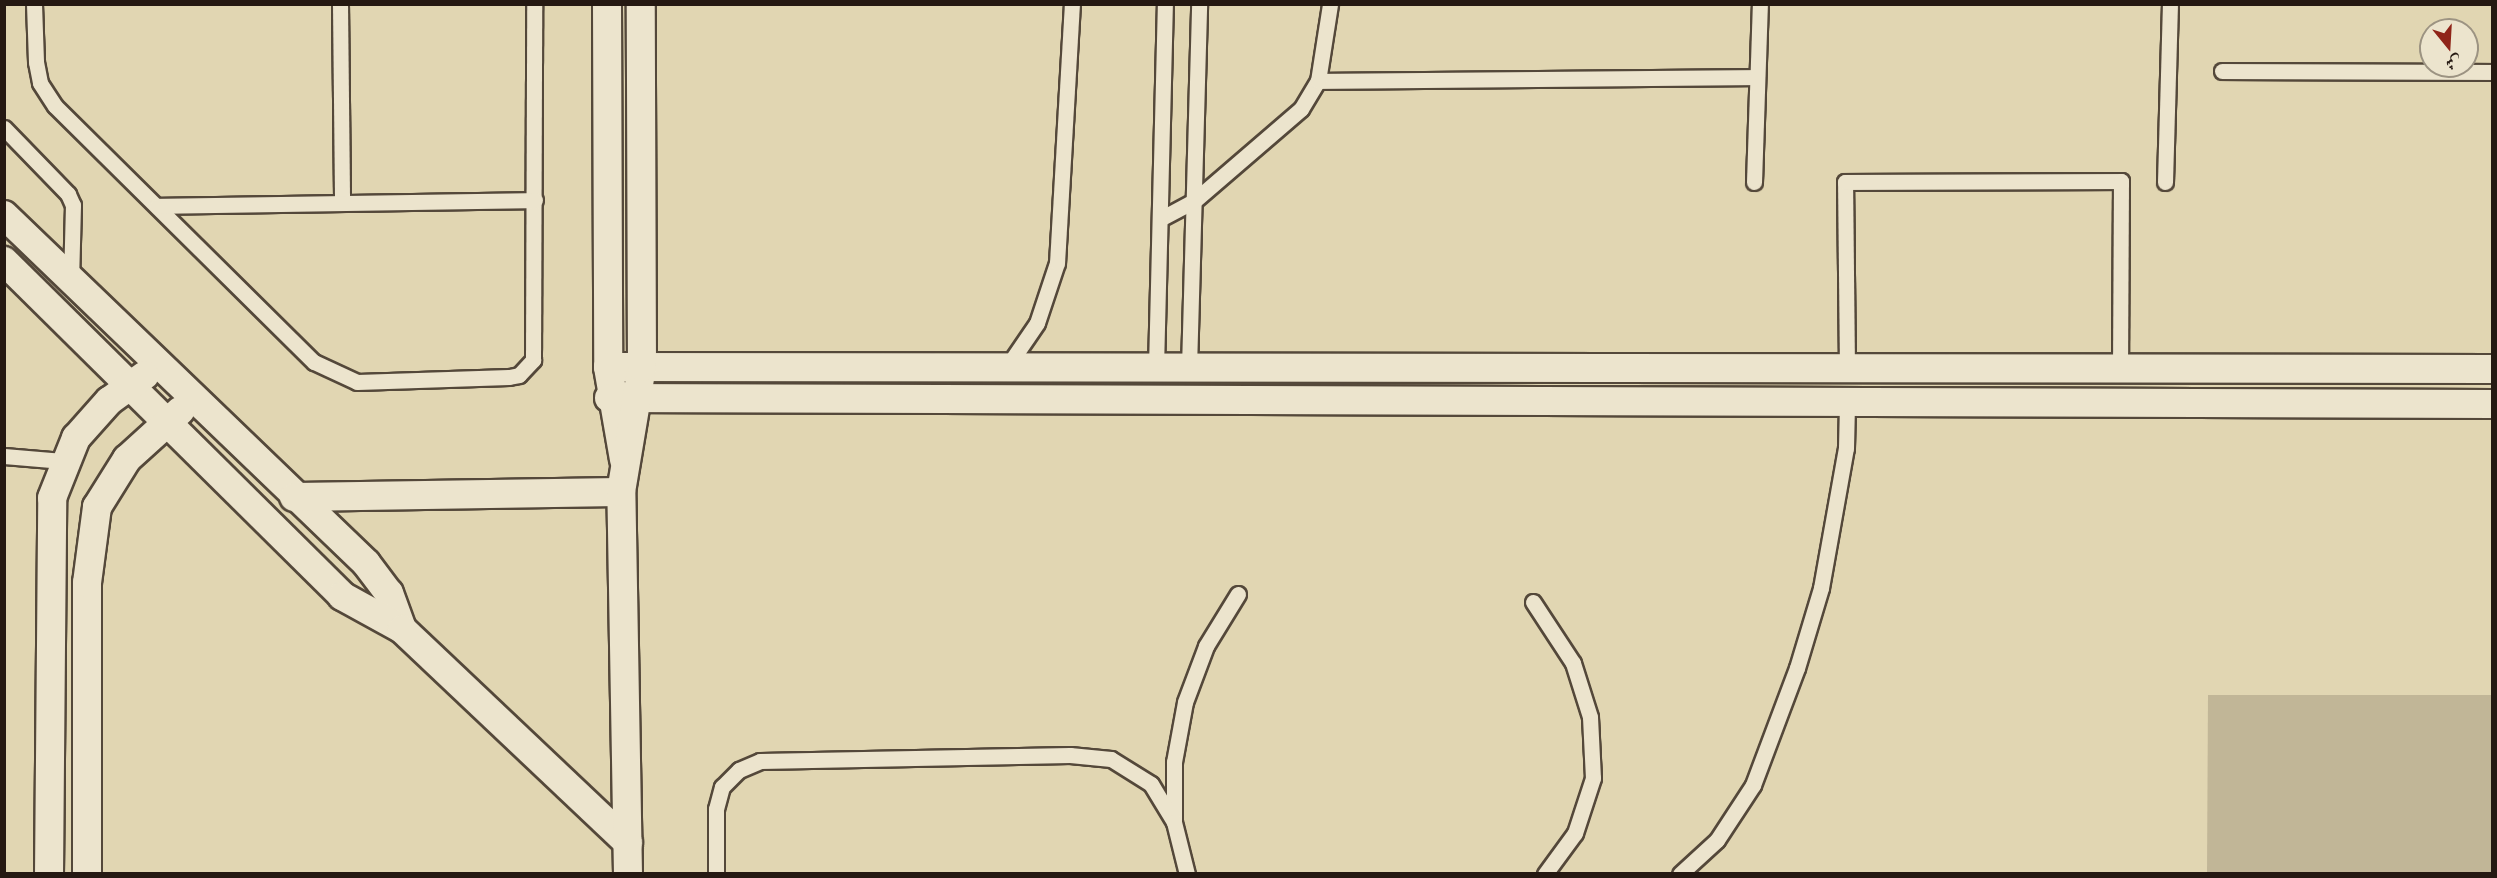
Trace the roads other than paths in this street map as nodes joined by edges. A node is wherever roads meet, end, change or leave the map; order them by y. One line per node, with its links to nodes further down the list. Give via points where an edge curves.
1 (34, 4): 22 (lane, via 40,83 56,106)
2 (340, 4): 21 (lane)
3 (534, 4): 19 (lane)
4 (607, 4): 28 (street)
5 (641, 4): 29 (street)
6 (1072, 4): 30 (lane, via 1057,263 1037,323)
7 (1165, 4): 24 (lane)
8 (1199, 4): 20 (lane)
9 (1330, 4): 15 (lane)
10 (1760, 4): 14 (lane)
11 (2170, 4): 18 (lane)
12 (2222, 71): 13 (lane)
13 (2493, 72)
14 (1757, 77): 15 (lane); 17 (lane)
15 (1318, 81): 20 (lane, via 1278,132)
16 (4, 128): 26 (lane, via 68,194 73,205)
17 (1754, 182)
18 (2165, 182)
19 (535, 200): 21 (lane); 22 (lane, via 536,350 528,369 508,377 357,381 314,362)
20 (1194, 201): 24 (lane); 32 (lane)
21 (342, 203): 22 (lane)
22 (157, 206)
23 (4, 215): 26 (street)
24 (1160, 219): 31 (lane)
25 (4, 261): 36 (street)
26 (71, 280): 27 (street)
27 (159, 365): 36 (street); 40 (street)
28 (608, 367): 29 (street); 37 (street)
29 (642, 367): 30 (street); 38 (street)
30 (1007, 367): 31 (street); 39 (street)
31 (1156, 368): 32 (street); 41 (street)
32 (1189, 368): 33 (street); 42 (street)
33 (1847, 368): 34 (street); 34 (lane, via 1845,182 2121,181); 43 (street)
34 (2120, 369): 35 (street); 44 (street)
35 (2493, 369)
36 (129, 385): 46 (street); 49 (street, via 91,418)
37 (609, 398): 38 (street); 48 (street)
38 (640, 398): 39 (street); 48 (street)
39 (985, 399): 41 (street)
40 (195, 400): 46 (street); 51 (street)
41 (1155, 400): 42 (street)
42 (1188, 400): 43 (street)
43 (1847, 403): 44 (street); 63 (lane, via 1846,448 1821,588 1797,668 1753,785 1717,840)
44 (2119, 404): 45 (street)
45 (2493, 404)
46 (165, 421): 54 (street, via 342,596); 58 (street, via 111,481 97,507 90,544)
47 (4, 456): 49 (lane)
48 (624, 460): 50 (street)
49 (63, 461): 57 (street, via 49,517)
50 (621, 492): 51 (street); 56 (street)
51 (294, 497): 54 (street, via 379,576)
52 (1238, 594): 55 (lane, via 1206,646 1185,702 1174,762)
53 (1533, 602): 62 (lane, via 1573,663 1590,717 1593,778 1575,833)
54 (402, 629): 56 (street)
55 (1174, 822): 60 (lane, via 1151,784 1112,759 1070,754 760,761 739,770 722,787 716,809); 61 (lane)
56 (628, 843): 59 (street)
57 (49, 873)
58 (87, 873)
59 (628, 873)
60 (716, 873)
61 (1187, 873)
62 (1545, 873)
63 (1680, 873)

